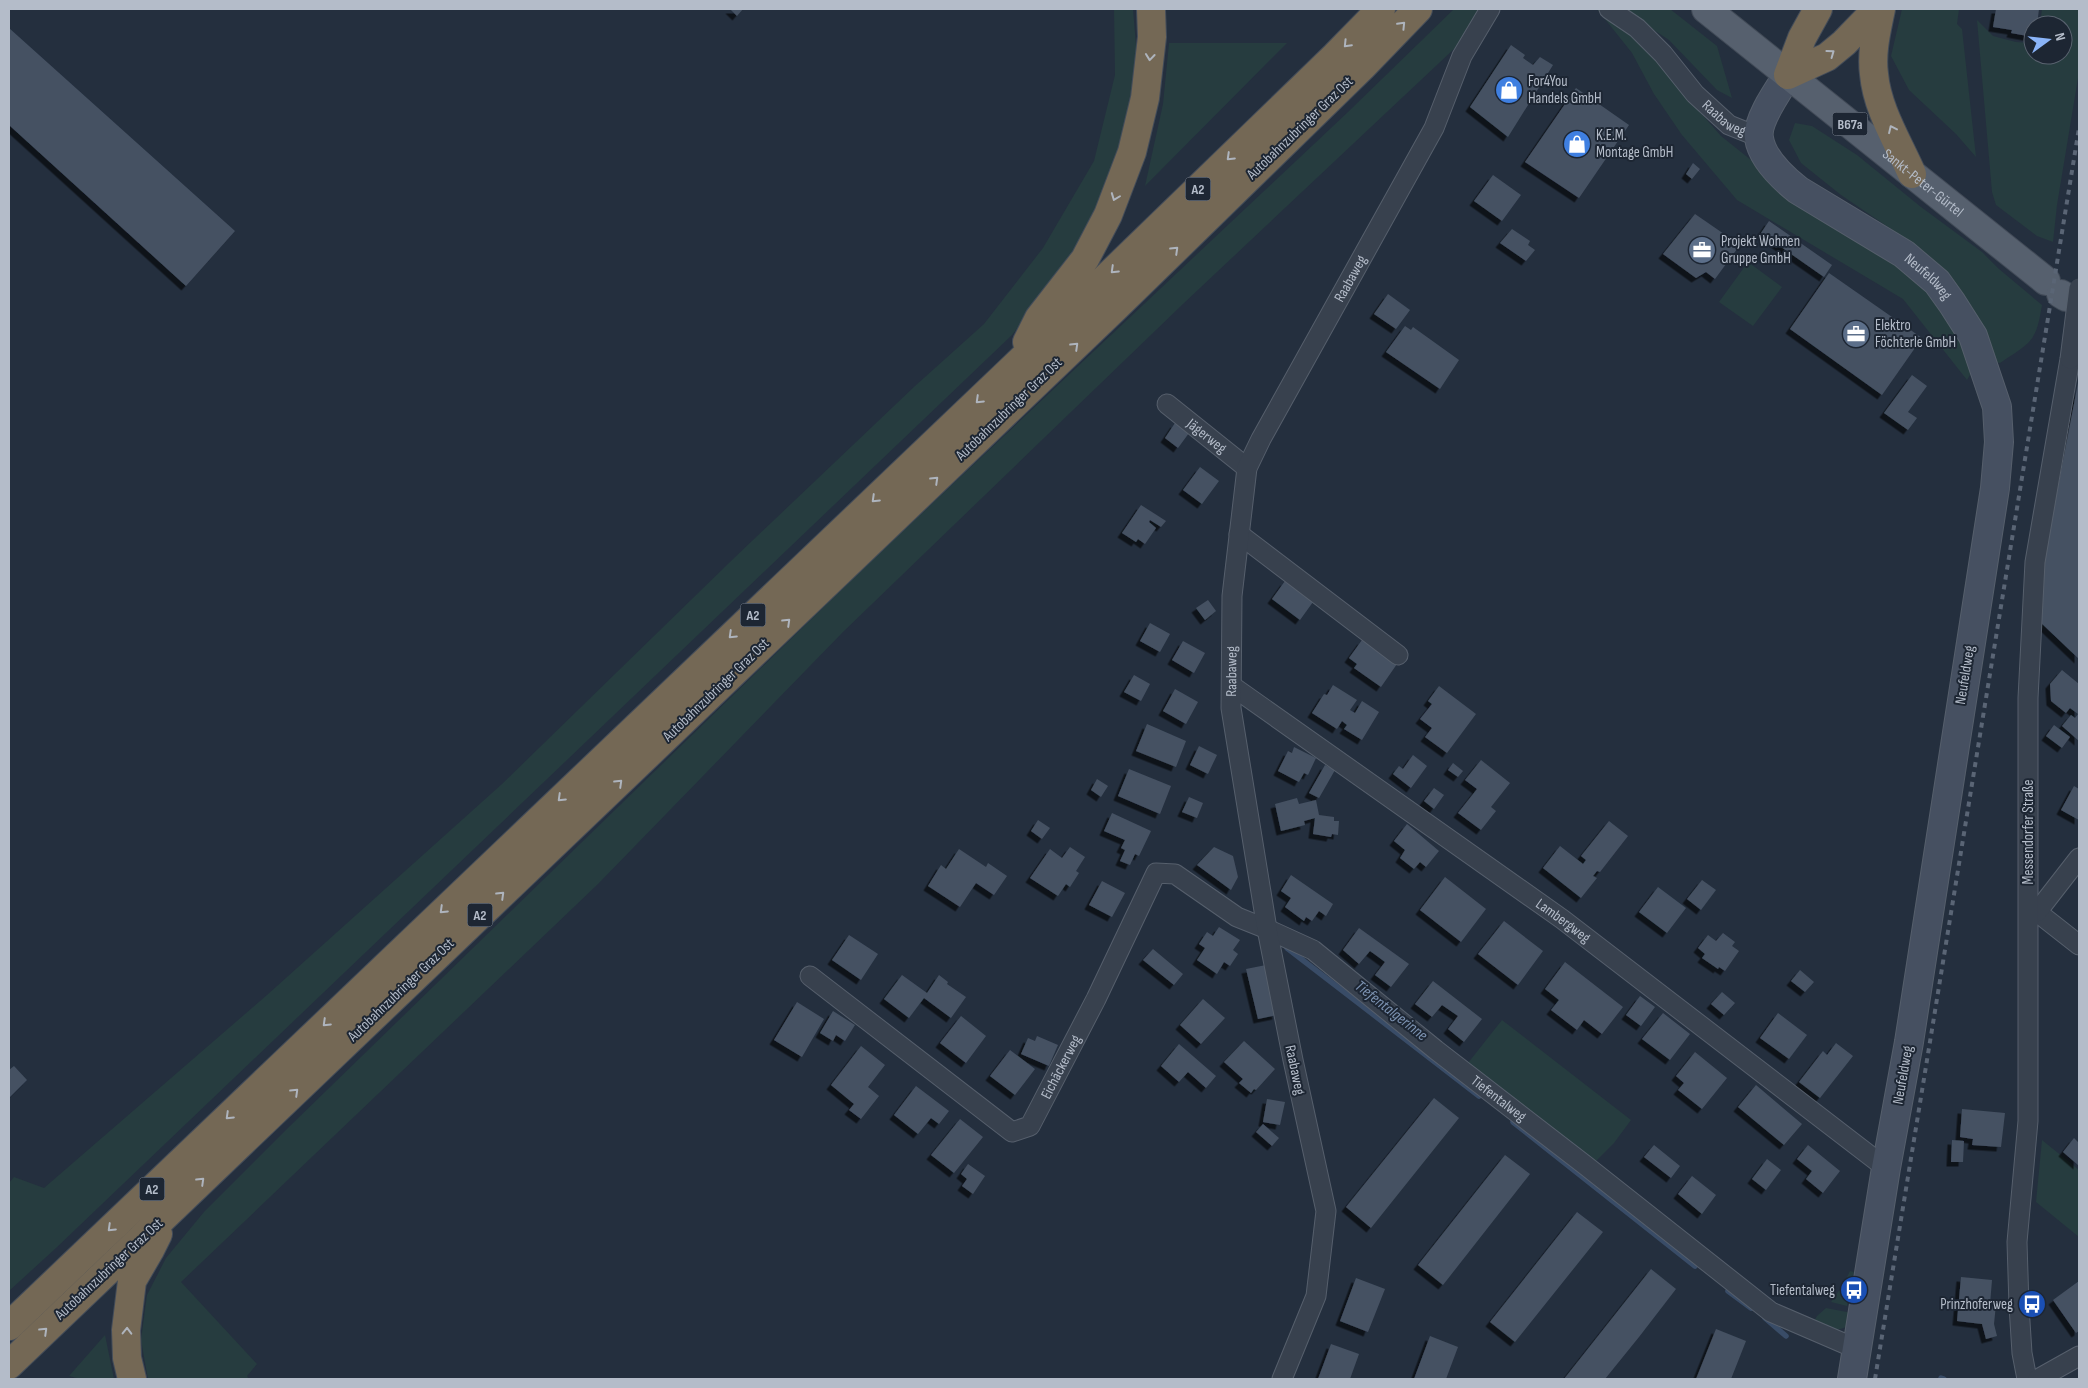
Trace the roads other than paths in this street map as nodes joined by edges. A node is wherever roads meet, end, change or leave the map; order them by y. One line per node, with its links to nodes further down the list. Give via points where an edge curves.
1 (1152, 9): 14 (highway, one-way to 14, via 1145,98 1132,152 1108,215 1084,259 1039,318)
2 (1380, 9): 14 (highway, Autobahnzubringer Graz Ost / A2, one-way to 14)
3 (1418, 9): 26 (highway, Autobahnzubringer Graz Ost / A2, one-way to 3, via 1115,308)
4 (1490, 9): 16 (street, Raabaweg, via 1462,56 1434,128)
5 (1609, 9): 11 (street, Raabaweg, via 1637,28 1695,94 1729,125)
6 (1706, 9): 10 (main road, Sankt-Peter-Gürtel / B67a)
7 (1818, 9): 10 (highway, via 1802,38)
8 (1876, 9): 10 (highway, one-way to 8, via 1827,57)
9 (1881, 9): 12 (highway, one-way to 9, via 1882,108 1875,82 1874,50)
10 (1788, 75): 11 (street, via 1773,98); 12 (main road, Sankt-Peter-Gürtel / B67a)
11 (1758, 137): 25 (street, Neufeldweg, via 1771,163 1798,190 1904,254 1937,282 1974,336 1997,407 1999,442 1995,488 1909,1042)
12 (1912, 174): 13 (main road, Sankt-Peter-Gürtel / B67a)
13 (2063, 290): 21 (street, Messendorfer Straße, bridge, via 2070,359 2035,562 2028,698)
14 (1014, 367): 27 (highway, Autobahnzubringer Graz Ost / A2, one-way to 27)
15 (1167, 404): 16 (street, Jägerweg)
16 (1247, 468): 17 (street, Raabaweg)
17 (1240, 534): 18 (street); 19 (street, Raabaweg, via 1232,596)
18 (1398, 655)
19 (1232, 686): 22 (street, Raabaweg, via 1231,708); 25 (street, Lambergweg, via 1562,919)
20 (2079, 858): 21 (street, Messendorfer Straße)
21 (2033, 911): 23 (street); 34 (street, Messendorfer Straße, via 2028,1121 2017,1242 2022,1353)
22 (1267, 929): 24 (street, Eichäckerweg, via 1237,917 1175,874 1156,873 1030,1126 1012,1132); 28 (street, Tiefentalweg, via 1313,950 1771,1312); 32 (street, Raabaweg, via 1326,1211 1316,1296)
23 (2079, 945)
24 (810, 976)
25 (1886, 1168): 28 (street, Neufeldweg)
26 (166, 1215): 30 (highway, Autobahnzubringer Graz Ost / A2, one-way to 26); 31 (highway, one-way to 26, via 126,1339 132,1281)
27 (15, 1318)
28 (1857, 1349): 33 (street, Neufeldweg)
29 (2079, 1356): 35 (street)
30 (9, 1365)
31 (132, 1379)
32 (1282, 1379)
33 (1852, 1379)
34 (2027, 1379)
35 (2038, 1379)

